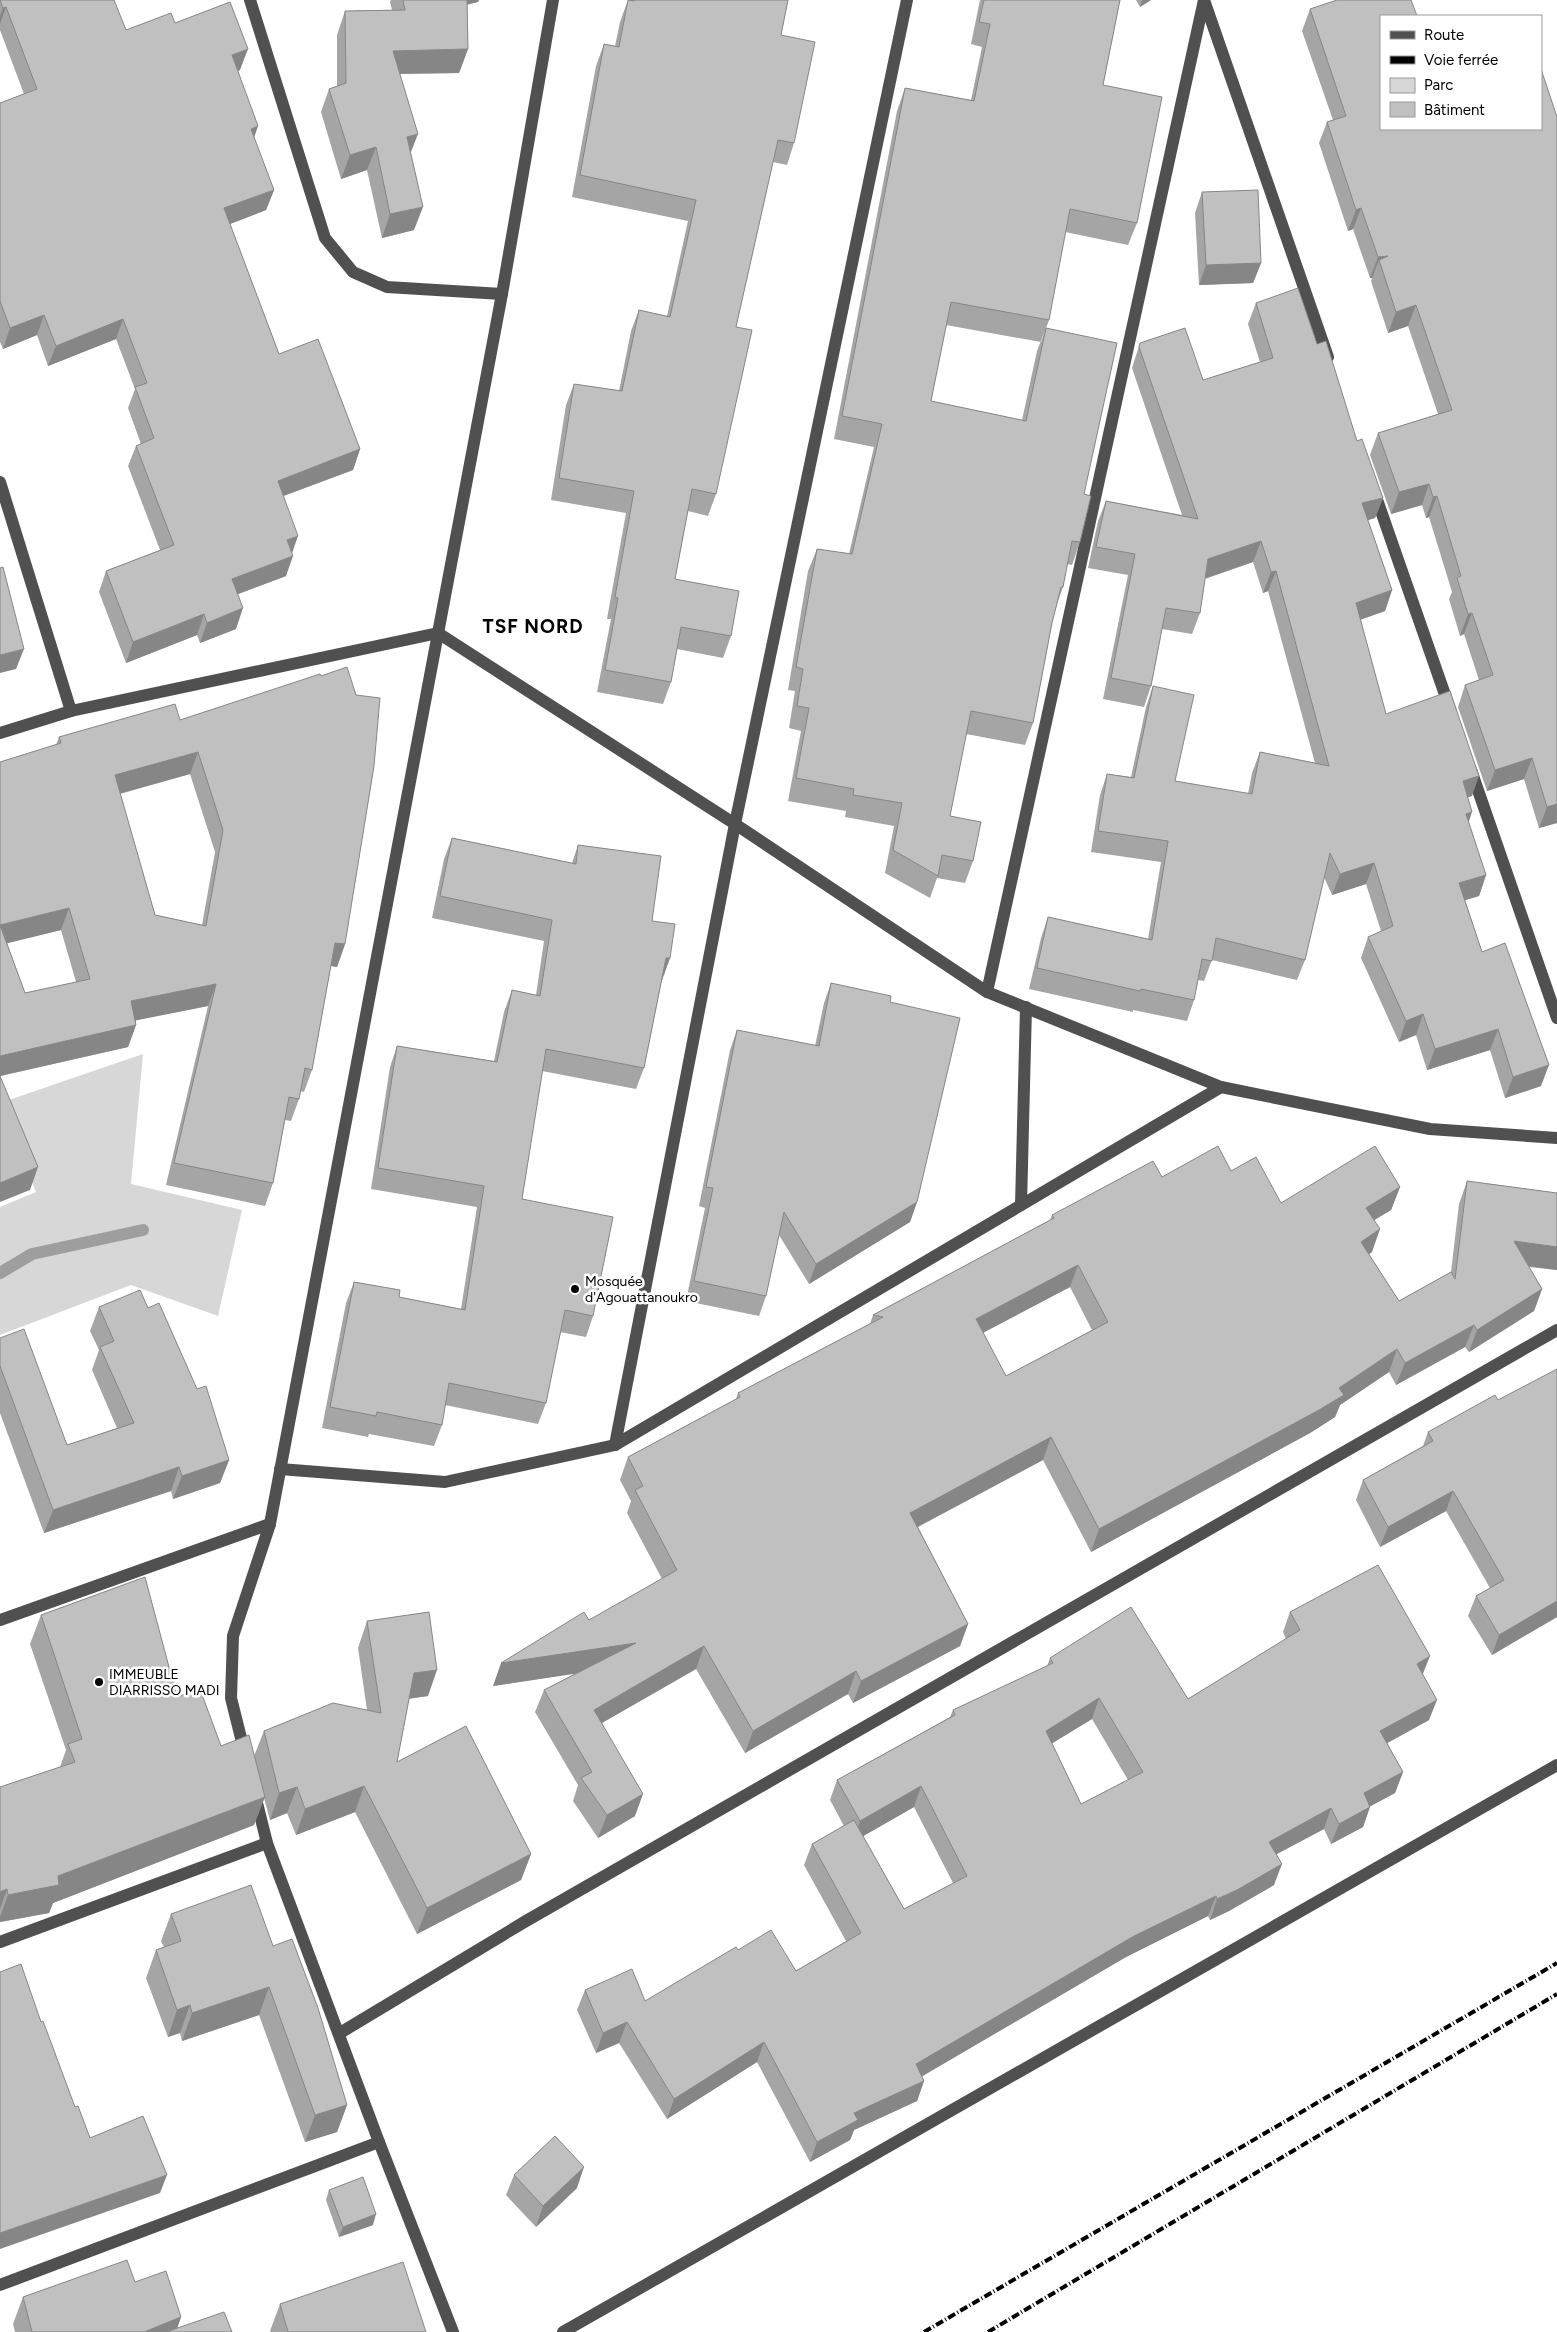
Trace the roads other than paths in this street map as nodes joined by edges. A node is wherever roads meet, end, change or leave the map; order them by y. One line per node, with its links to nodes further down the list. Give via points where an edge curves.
1 (250, 0): 5 (street, via 326,238 353,272 387,287)
2 (553, 0): 5 (street)
3 (907, 0): 14 (street)
4 (1204, 0): 6 (street); 15 (street)
5 (502, 294): 9 (street)
6 (1331, 368)
7 (1371, 481): 11 (street)
8 (0, 482): 10 (street)
9 (438, 633): 10 (street); 14 (street); 23 (street)
10 (71, 712): 12 (street)
11 (1456, 726)
12 (0, 733)
13 (1466, 754): 17 (street)
14 (735, 824): 15 (street); 22 (street)
15 (987, 992): 16 (street)
16 (1026, 1007): 18 (street); 20 (street)
17 (1557, 1018)
18 (1221, 1088): 19 (street, via 1430,1129); 20 (street)
19 (1557, 1138)
20 (1021, 1205): 22 (street)
21 (1557, 1330): 31 (street, via 526,1921)
22 (615, 1445): 23 (street, via 445,1482)
23 (280, 1470): 24 (street)
24 (270, 1524): 25 (street); 26 (street, via 233,1636 231,1698)
25 (0, 1620)
26 (248, 1766)
27 (1557, 1766): 35 (street)
28 (252, 1785): 29 (street)
29 (267, 1843): 30 (street); 31 (street)
30 (0, 1942)
31 (340, 2033): 32 (street)
32 (380, 2142): 33 (street); 34 (street)
33 (0, 2285)
34 (453, 2332)
35 (563, 2332)

